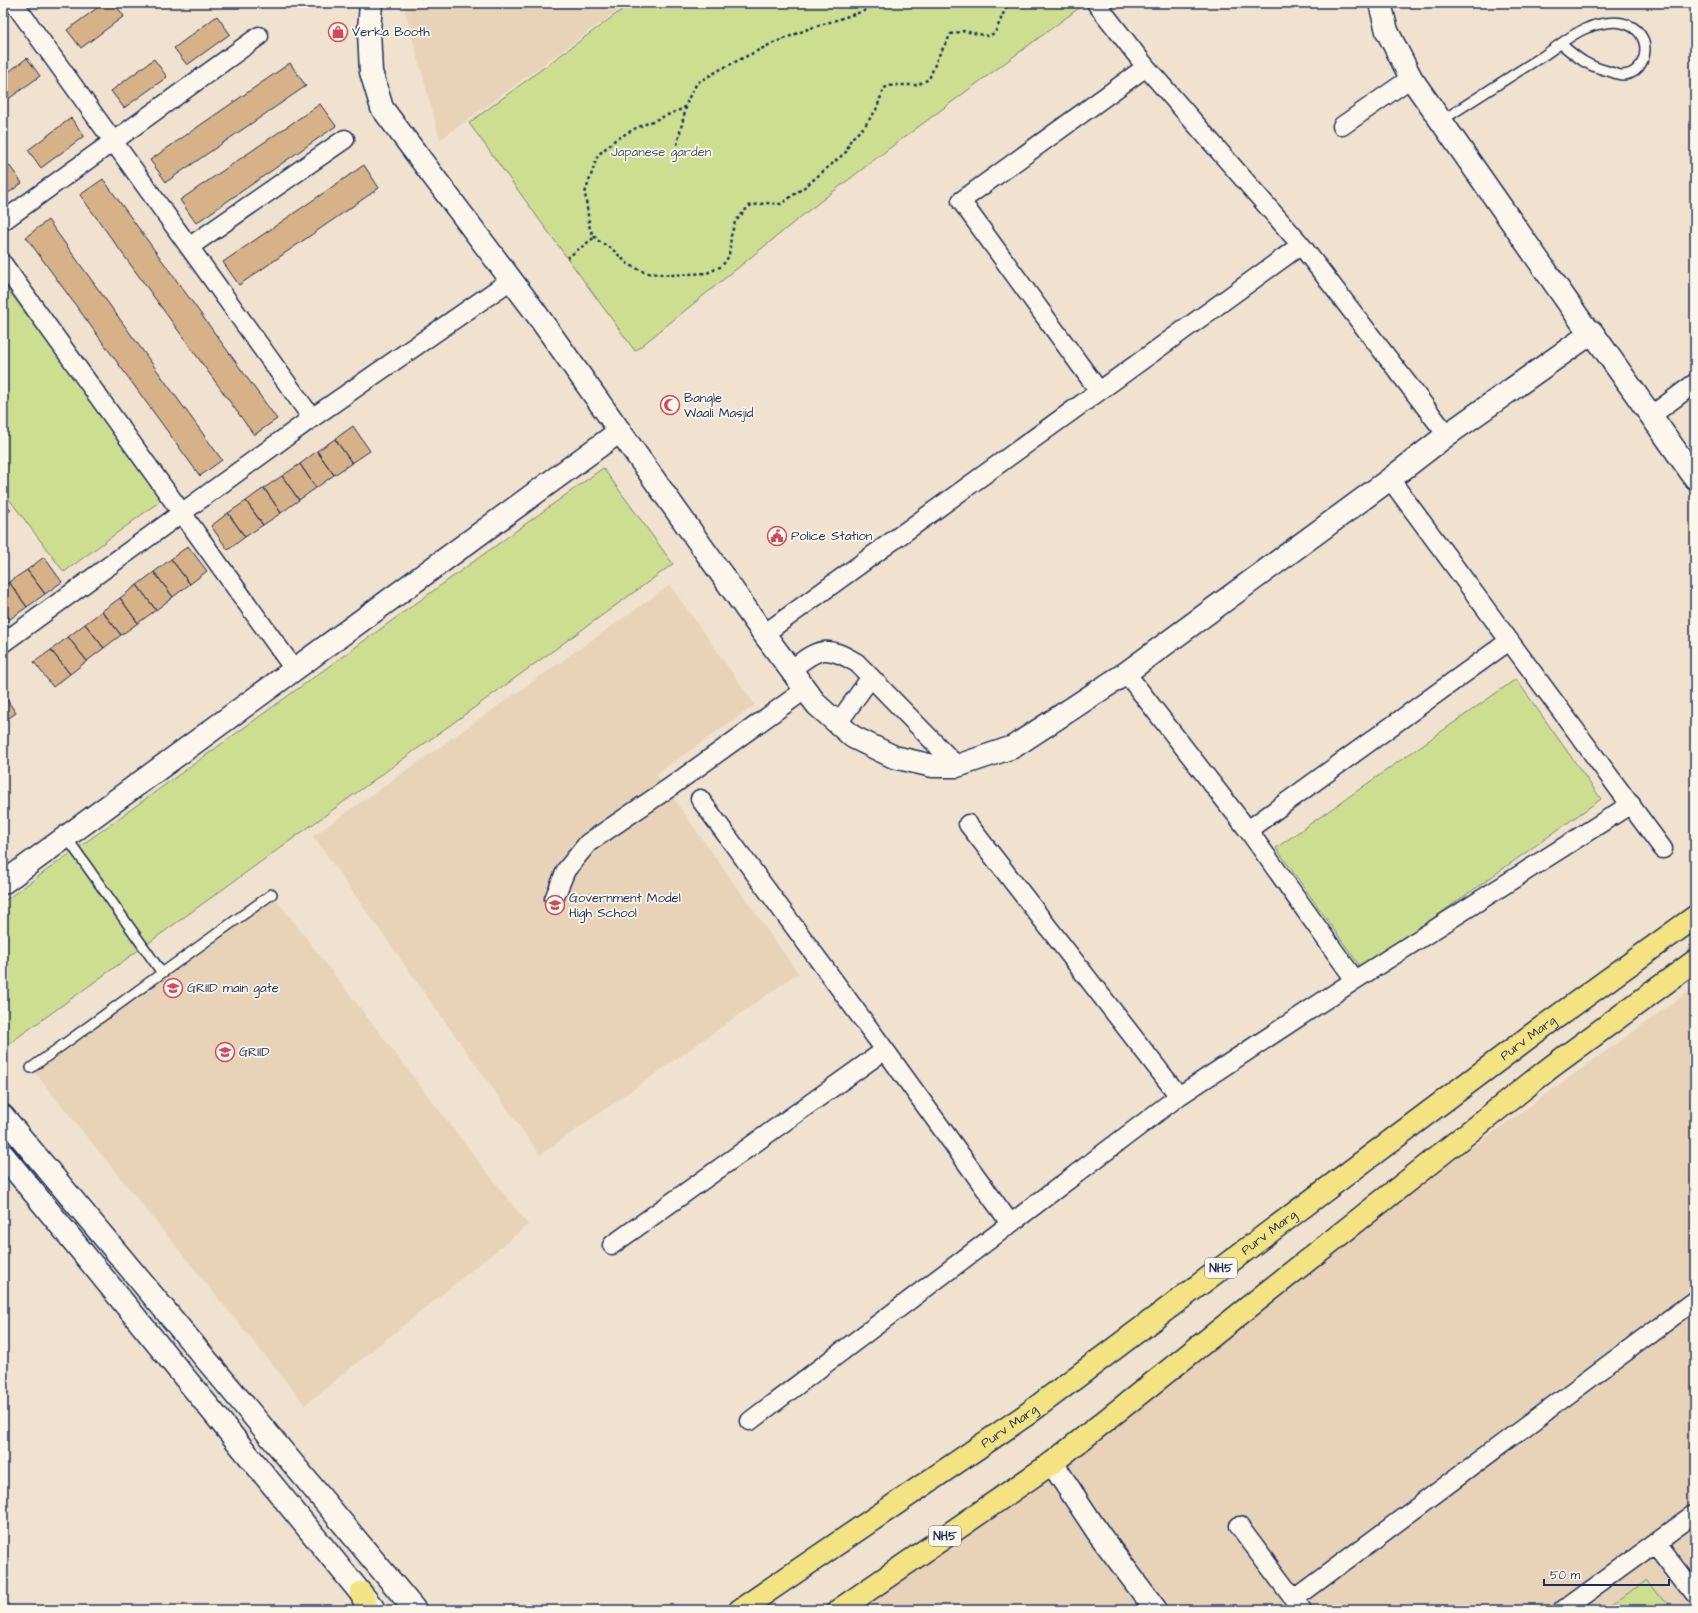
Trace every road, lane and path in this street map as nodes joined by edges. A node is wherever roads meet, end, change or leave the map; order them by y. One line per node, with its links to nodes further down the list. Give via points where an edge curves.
1 (371, 3): 23 (street, via 371,72 382,108)
2 (875, 3): 11 (path, via 864,11 771,44 721,69 697,83)
3 (1010, 3): 18 (path, via 994,33 988,36 964,31 951,34 929,79 917,84 884,88 876,110 864,127 851,139 846,152 806,186 782,204 749,206 735,222 729,256 722,266 707,273 673,276 646,273 628,264)
4 (1096, 3): 9 (street)
5 (1380, 3): 10 (street, via 1386,31)
6 (14, 7): 15 (street)
7 (259, 36): 15 (street)
8 (1561, 44): 8 (lane, via 1586,28 1622,23 1643,37 1645,52 1637,68 1622,75 1595,68 1581,61); 12 (lane)
9 (1146, 67): 19 (street); 26 (street, via 961,201)
10 (1410, 78): 12 (street); 13 (street)
11 (686, 106): 16 (path); 18 (path, via 636,128 615,140 598,155 585,194 590,230)
12 (1441, 121): 24 (street)
13 (1342, 126)
14 (345, 139): 20 (street)
15 (113, 141): 17 (street); 20 (street)
16 (677, 145)
17 (3, 221)
18 (595, 237): 21 (path)
19 (1302, 245): 26 (street); 30 (street)
20 (189, 247): 28 (street)
21 (567, 258)
22 (3, 264): 33 (street)
23 (511, 280): 28 (street); 29 (street)
24 (1590, 334): 27 (street, via 1592,332); 30 (street)
25 (1695, 384): 27 (street)
26 (1098, 391): 34 (street)
27 (1652, 415): 31 (street)
28 (312, 418): 33 (street)
29 (620, 431): 34 (street); 37 (street)
30 (1447, 435): 32 (street)
31 (1695, 478)
32 (1390, 480): 35 (street); 39 (street)
33 (183, 512): 36 (street); 37 (street)
34 (764, 634): 38 (street)
35 (1510, 641): 45 (street); 47 (street)
36 (3, 643)
37 (294, 669): 48 (street)
38 (791, 670): 40 (street, via 821,650 841,653 857,663); 41 (street)
39 (1126, 673): 43 (street, via 1014,748); 47 (street)
40 (871, 677): 42 (street); 43 (street)
41 (806, 688): 42 (street, via 818,705); 52 (street, via 669,788 588,842 566,870)
42 (838, 723): 43 (street, via 853,737 894,757 932,766)
43 (957, 766)
44 (700, 799): 57 (street)
45 (1631, 804): 49 (street); 56 (street)
46 (968, 824): 59 (street)
47 (1248, 830): 56 (street)
48 (67, 838): 50 (street); 55 (lane)
49 (1664, 849)
50 (3, 883)
51 (272, 894): 55 (lane)
52 (554, 899)
53 (1695, 917): 75 (highway, Purv Marg / NH5, via 1533,1034 1026,1415)
54 (1695, 960): 66 (highway, NH5, via 1551,1067)
55 (162, 973): 58 (lane)
56 (1355, 980): 59 (street)
57 (885, 1050): 62 (street); 63 (street)
58 (31, 1068)
59 (1180, 1096): 62 (street)
60 (3, 1116): 74 (street)
61 (3, 1155): 71 (street)
62 (1010, 1223): 65 (street)
63 (612, 1245)
64 (1695, 1300): 72 (street)
65 (750, 1421)
66 (1052, 1463): 76 (highway, NH5); 77 (street)
67 (1695, 1514): 69 (street)
68 (1239, 1526): 72 (street)
69 (1656, 1543): 70 (street); 78 (street)
70 (1695, 1594)
71 (364, 1601): 73 (street)
72 (1298, 1605)
73 (375, 1610)
74 (414, 1610)
75 (740, 1610)
76 (839, 1610)
77 (1156, 1610)
78 (1563, 1610)

